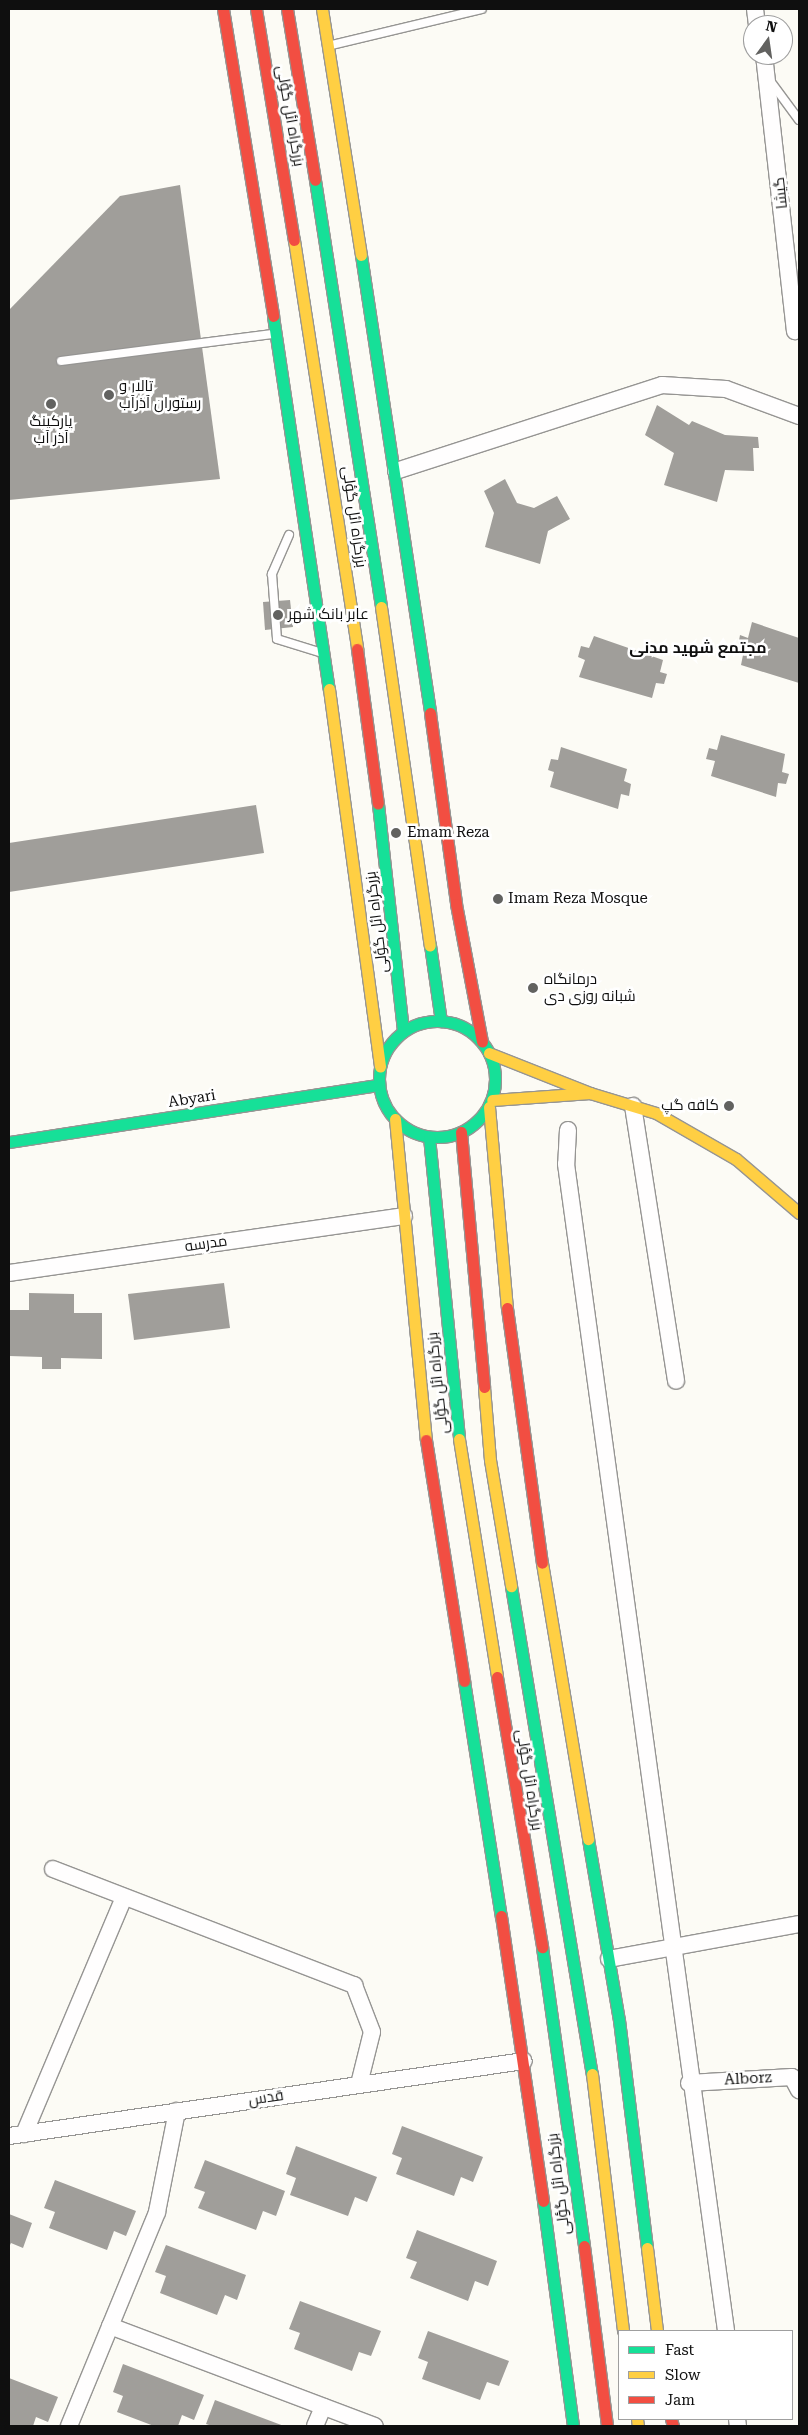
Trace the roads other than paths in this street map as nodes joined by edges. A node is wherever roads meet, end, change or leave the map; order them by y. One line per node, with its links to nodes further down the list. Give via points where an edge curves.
1 (223, 9): 11 (main road)
2 (256, 9): 18 (main road, بزرگراه ائل گؤلی, via 344,550 396,939)
3 (286, 9): 17 (main road, بزرگراه ائل گؤلی, via 348,374)
4 (322, 9): 6 (main road)
5 (482, 9): 6 (lane)
6 (328, 46): 14 (main road)
7 (766, 65): 8 (street, گیشا)
8 (770, 80): 9 (lane); 10 (street, گیشا)
9 (799, 120)
10 (795, 331)
11 (276, 333): 12 (lane); 16 (main road)
12 (61, 361)
13 (799, 416): 14 (street, via 726,389 662,385)
14 (396, 471): 19 (main road, via 456,904)
15 (289, 535): 16 (lane, via 272,574 277,639)
16 (324, 653): 21 (main road)
17 (441, 1021): 18 (main road); 19 (main road, via 457,1024)
18 (404, 1032): 21 (main road)
19 (482, 1042): 20 (main road)
20 (489, 1053): 23 (main road); 24 (main road, via 496,1085)
21 (380, 1067): 22 (main road)
22 (379, 1085): 26 (main road); 30 (main road, Abyari)
23 (590, 1093): 24 (main road); 25 (main road)
24 (490, 1104): 28 (main road); 39 (main road, via 508,1324 532,1508)
25 (633, 1106): 31 (main road, via 656,1113 736,1159); 34 (street)
26 (395, 1119): 29 (main road); 32 (main road)
27 (568, 1130): 38 (street, via 568,1173)
28 (461, 1132): 29 (main road); 47 (main road, بزرگراه ائل گؤلی, via 490,1460 588,2038)
29 (429, 1137): 55 (main road, بزرگراه ائل گؤلی, via 461,1462 557,2038)
30 (9, 1142)
31 (799, 1213)
32 (404, 1216): 33 (street, مدرسه); 40 (main road, via 424,1428)
33 (9, 1273)
34 (676, 1381)
35 (53, 1870): 36 (street)
36 (124, 1898): 42 (street, via 354,1986 372,2032); 45 (street)
37 (799, 1924): 38 (street)
38 (675, 1947): 39 (street); 41 (street)
39 (609, 1959): 48 (main road)
40 (524, 2061): 42 (street, قدس); 54 (main road)
41 (690, 2083): 43 (street, Alborz, via 792,2077); 49 (street)
42 (359, 2084): 44 (street, قدس)
43 (799, 2090)
44 (176, 2111): 45 (street, قدس); 46 (street, via 157,2212)
45 (16, 2135)
46 (110, 2326): 50 (street); 51 (street)
47 (623, 2330)
48 (657, 2330)
49 (726, 2330)
50 (323, 2407): 52 (street); 53 (street)
51 (69, 2426)
52 (315, 2426)
53 (375, 2426)
54 (573, 2426)
55 (608, 2426)

